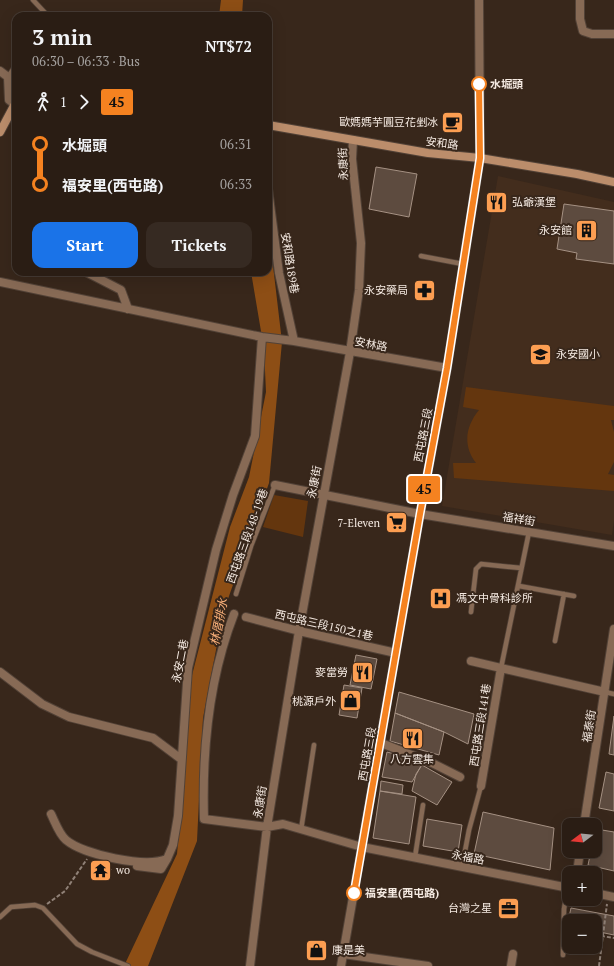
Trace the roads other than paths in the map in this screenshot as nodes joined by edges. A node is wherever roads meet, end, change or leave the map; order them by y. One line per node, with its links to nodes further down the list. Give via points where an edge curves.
1 (33, 0): 4 (lane)
2 (479, 0): 14 (street, 西屯路三段)
3 (580, 0): 5 (street, via 580,19 584,31 592,34)
4 (44, 12)
5 (614, 34)
6 (0, 71): 8 (street)
7 (12, 71): 8 (lane)
8 (8, 77): 9 (street, via 9,100)
9 (12, 102)
10 (12, 109): 12 (main road)
11 (272, 126): 13 (main road, 安和路)
12 (0, 132)
13 (353, 140): 14 (main road, 安和路, via 428,153); 24 (street, 永康街, via 352,159 361,243 359,290)
14 (480, 158): 15 (main road, 安和路); 18 (street, 西屯路三段)
15 (614, 182)
16 (272, 220): 23 (street, 安和路189巷)
17 (422, 256): 18 (lane)
18 (463, 264): 25 (street, 西屯路三段)
19 (94, 276): 21 (street, via 121,290)
20 (0, 282): 21 (street)
21 (128, 309): 22 (street)
22 (262, 337): 23 (street, 安林路); 50 (street, 永安二巷, via 255,436 216,550 190,661)
23 (292, 340): 24 (street, 安林路)
24 (350, 352): 25 (street, 安林路); 27 (street, 永康街)
25 (447, 368): 28 (street, 西屯路三段)
26 (275, 485): 27 (street, 福祥街); 33 (lane, 西屯路三段148-19巷, via 251,546)
27 (323, 495): 28 (street, 福祥街); 40 (street, 永康街)
28 (420, 514): 29 (street, 福祥街); 42 (street, 西屯路三段)
29 (529, 532): 30 (street, 福祥街); 31 (lane)
30 (614, 546)
31 (521, 568): 32 (lane); 36 (lane, via 481,564 476,569)
32 (519, 586): 34 (lane); 44 (lane)
33 (236, 594)
34 (564, 594): 35 (lane); 41 (lane)
35 (574, 596)
36 (471, 612)
37 (234, 614): 56 (street, 永福路, via 224,638 213,687 206,748 204,819)
38 (246, 617): 40 (street, 西屯路三段150之1巷)
39 (614, 629): 46 (street, 福泰街)
40 (299, 631): 42 (street, 西屯路三段150之1巷); 56 (street, 永康街)
41 (555, 641)
42 (396, 653): 48 (street, 西屯路三段)
43 (471, 661): 44 (street)
44 (501, 668): 46 (street); 52 (street, 西屯路三段141巷)
45 (0, 672): 50 (street, via 42,704 69,717 153,738)
46 (605, 692): 47 (lane); 55 (street, 福泰街)
47 (614, 694)
48 (381, 743): 51 (street); 58 (street, 西屯路三段)
49 (314, 745): 57 (lane)
50 (181, 759): 61 (street, 永安二巷, via 178,816 173,845)
51 (460, 777)
52 (481, 786): 62 (lane)
53 (423, 805): 59 (lane)
54 (51, 814): 61 (street, via 64,839 74,847 137,862 155,863)
55 (585, 818)
56 (267, 827): 57 (street, 永福路, via 283,824); 70 (street, 永康街)
57 (301, 830): 58 (street, 永福路)
58 (362, 847): 59 (street, 永福路); 66 (street, 西屯路三段)
59 (415, 857): 62 (street, 永福路)
60 (101, 859): 61 (street, via 156,870 161,869)
61 (167, 859)
62 (462, 867): 63 (street, 永福路)
63 (562, 887)
64 (565, 906): 68 (lane)
65 (0, 917): 69 (lane, via 11,907 34,905 43,908 76,944)
66 (343, 954): 71 (street, 西屯路三段); 72 (street)
67 (514, 954): 73 (street)
68 (563, 955)
69 (128, 966)
70 (250, 966)
71 (341, 966)
72 (428, 966)
73 (511, 966)

